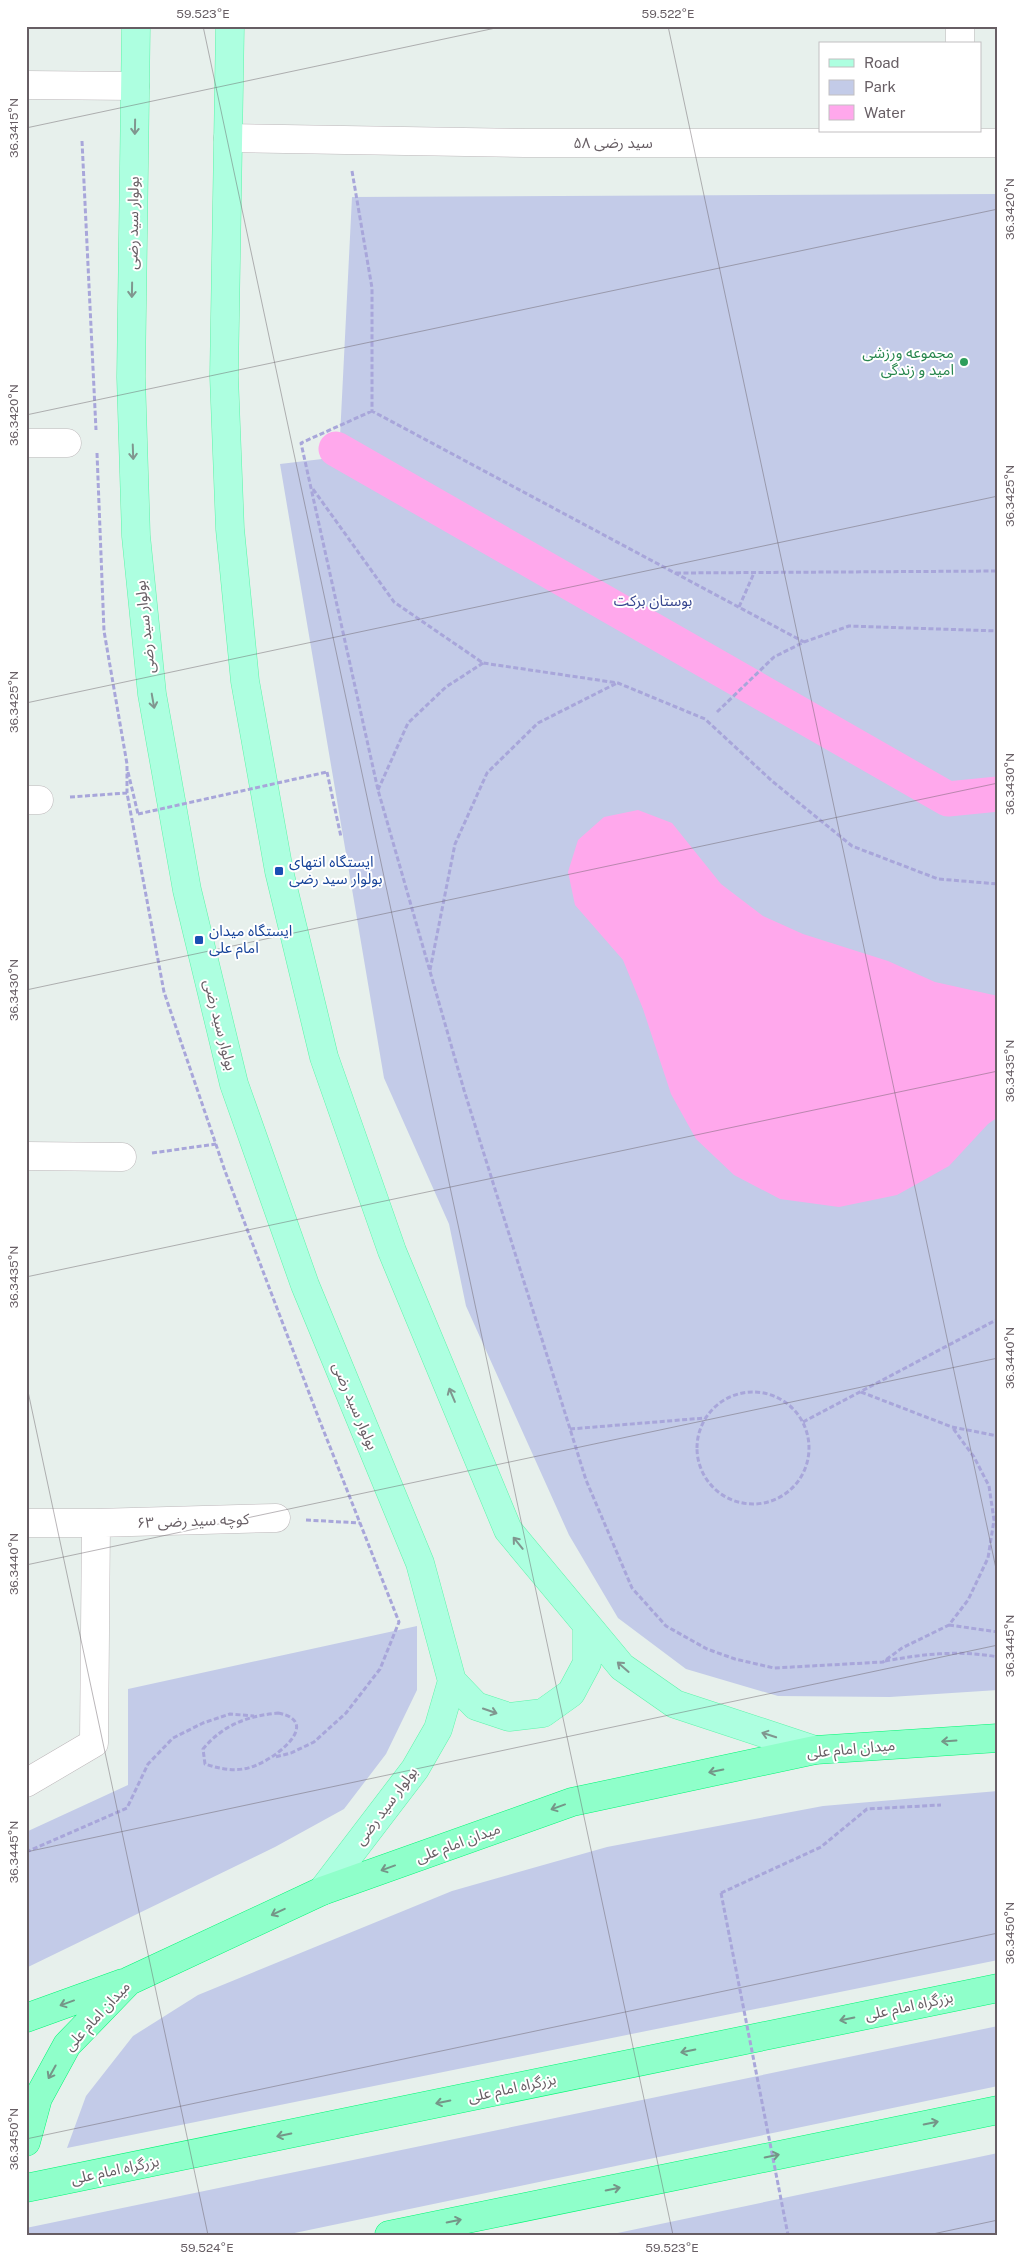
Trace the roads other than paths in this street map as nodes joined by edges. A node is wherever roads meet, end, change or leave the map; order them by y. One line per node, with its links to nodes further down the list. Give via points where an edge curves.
1 (136, 26): 6 (main road, بولوار سید رضی)
2 (230, 26): 8 (main road)
3 (960, 26): 4 (street)
4 (960, 42)
5 (26, 85): 6 (street)
6 (135, 86): 18 (main road, بولوار سید رضی, one-way to 18, via 131,377 136,536 152,694 187,890 234,1084 305,1285 420,1563)
7 (959, 137): 8 (street, سید رضی ۵۸); 9 (street, سید رضی ۵۸)
8 (228, 138): 17 (main road, one-way to 8, via 508,1530 392,1251 324,1057 283,889 245,681 230,530 224,376)
9 (998, 143)
10 (26, 443): 11 (street)
11 (67, 443)
12 (26, 1156): 13 (street)
13 (122, 1157)
14 (276, 1518): 16 (street, کوچه سید رضی ۶۳)
15 (26, 1522): 16 (street, کوچه سید رضی ۶۳)
16 (96, 1523): 21 (street, via 94,1743)
17 (587, 1628): 18 (main road, one-way to 17, via 476,1706 508,1717 542,1713 571,1693 587,1663); 20 (main road, one-way to 17, via 676,1704 622,1667)
18 (452, 1682): 22 (main road, بولوار سید رضی, via 438,1729 415,1769)
19 (998, 1738): 20 (highway, میدان امام علی, one-way to 20)
20 (815, 1750): 22 (highway, میدان امام علی, one-way to 22, via 572,1802)
21 (26, 1783)
22 (322, 1891): 23 (highway, میدان امام علی, one-way to 23)
23 (129, 1981): 25 (highway, one-way to 25); 27 (highway, میدان امام علی, one-way to 27, via 67,2045 38,2098)
24 (998, 1988): 28 (highway, بزرگراه امام علی, one-way to 28)
25 (26, 2018)
26 (998, 2110): 29 (highway, one-way to 26)
27 (26, 2142)
28 (26, 2188)
29 (389, 2235)

